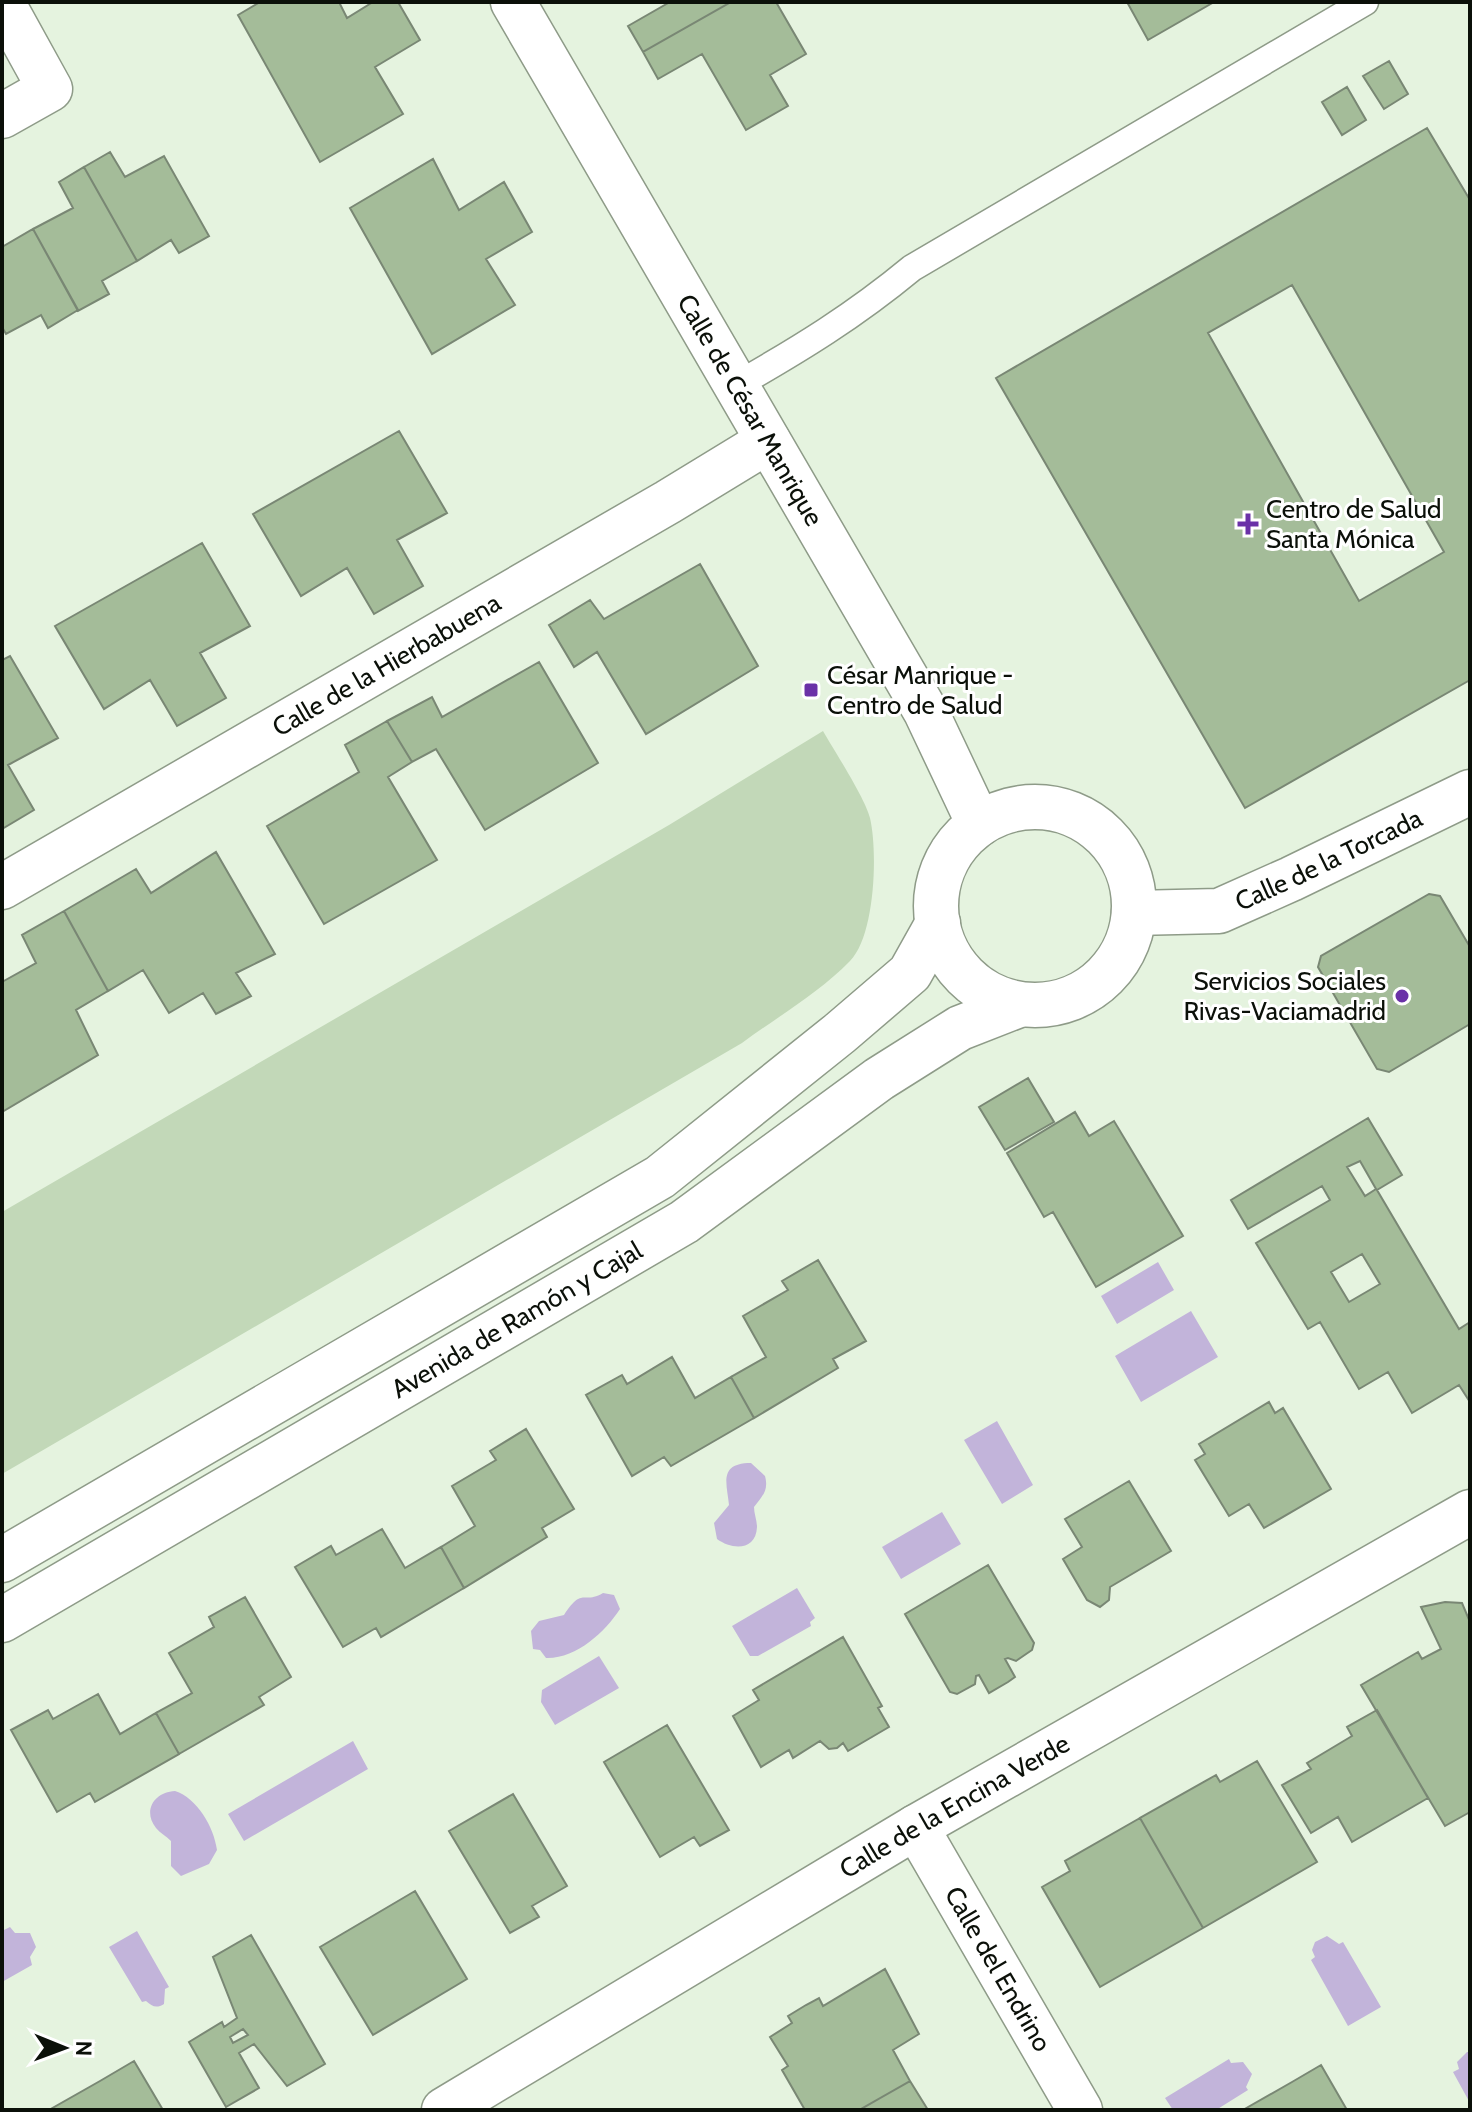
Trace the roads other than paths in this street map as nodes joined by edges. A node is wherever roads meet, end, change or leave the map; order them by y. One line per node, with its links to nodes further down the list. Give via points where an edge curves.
1 (2, 2): 4 (street, via 50,89)
2 (513, 2): 5 (street, Calle de César Manrique)
3 (1365, 2): 5 (lane, via 912,268 865,307)
4 (2, 116)
5 (735, 386): 6 (street, Calle de César Manrique)
6 (768, 441): 8 (street, Calle de César Manrique, via 926,712); 9 (street, Calle de la Hierbabuena)
7 (1470, 792): 10 (street, Calle de la Torcada, via 1219,911)
8 (979, 824): 10 (street, via 1033,807 1085,820 1123,860); 11 (street, via 944,867 936,895)
9 (2, 887)
10 (1134, 913): 12 (street, via 1126,946 1109,973 1082,994 1052,1005)
11 (938, 923): 12 (street, via 947,952 965,977 990,995); 14 (street, Avenida de Ramón y Cajal, via 910,973 660,1177)
12 (1019, 1005): 15 (street, Avenida de Ramón y Cajal, via 960,1028 879,1079 684,1222)
13 (1470, 1512): 16 (street, Calle de la Encina Verde)
14 (2, 1560)
15 (2, 1620)
16 (916, 1827): 17 (street, Calle de la Encina Verde); 18 (street, Calle del Endrino)
17 (444, 2110)
18 (1080, 2110)

